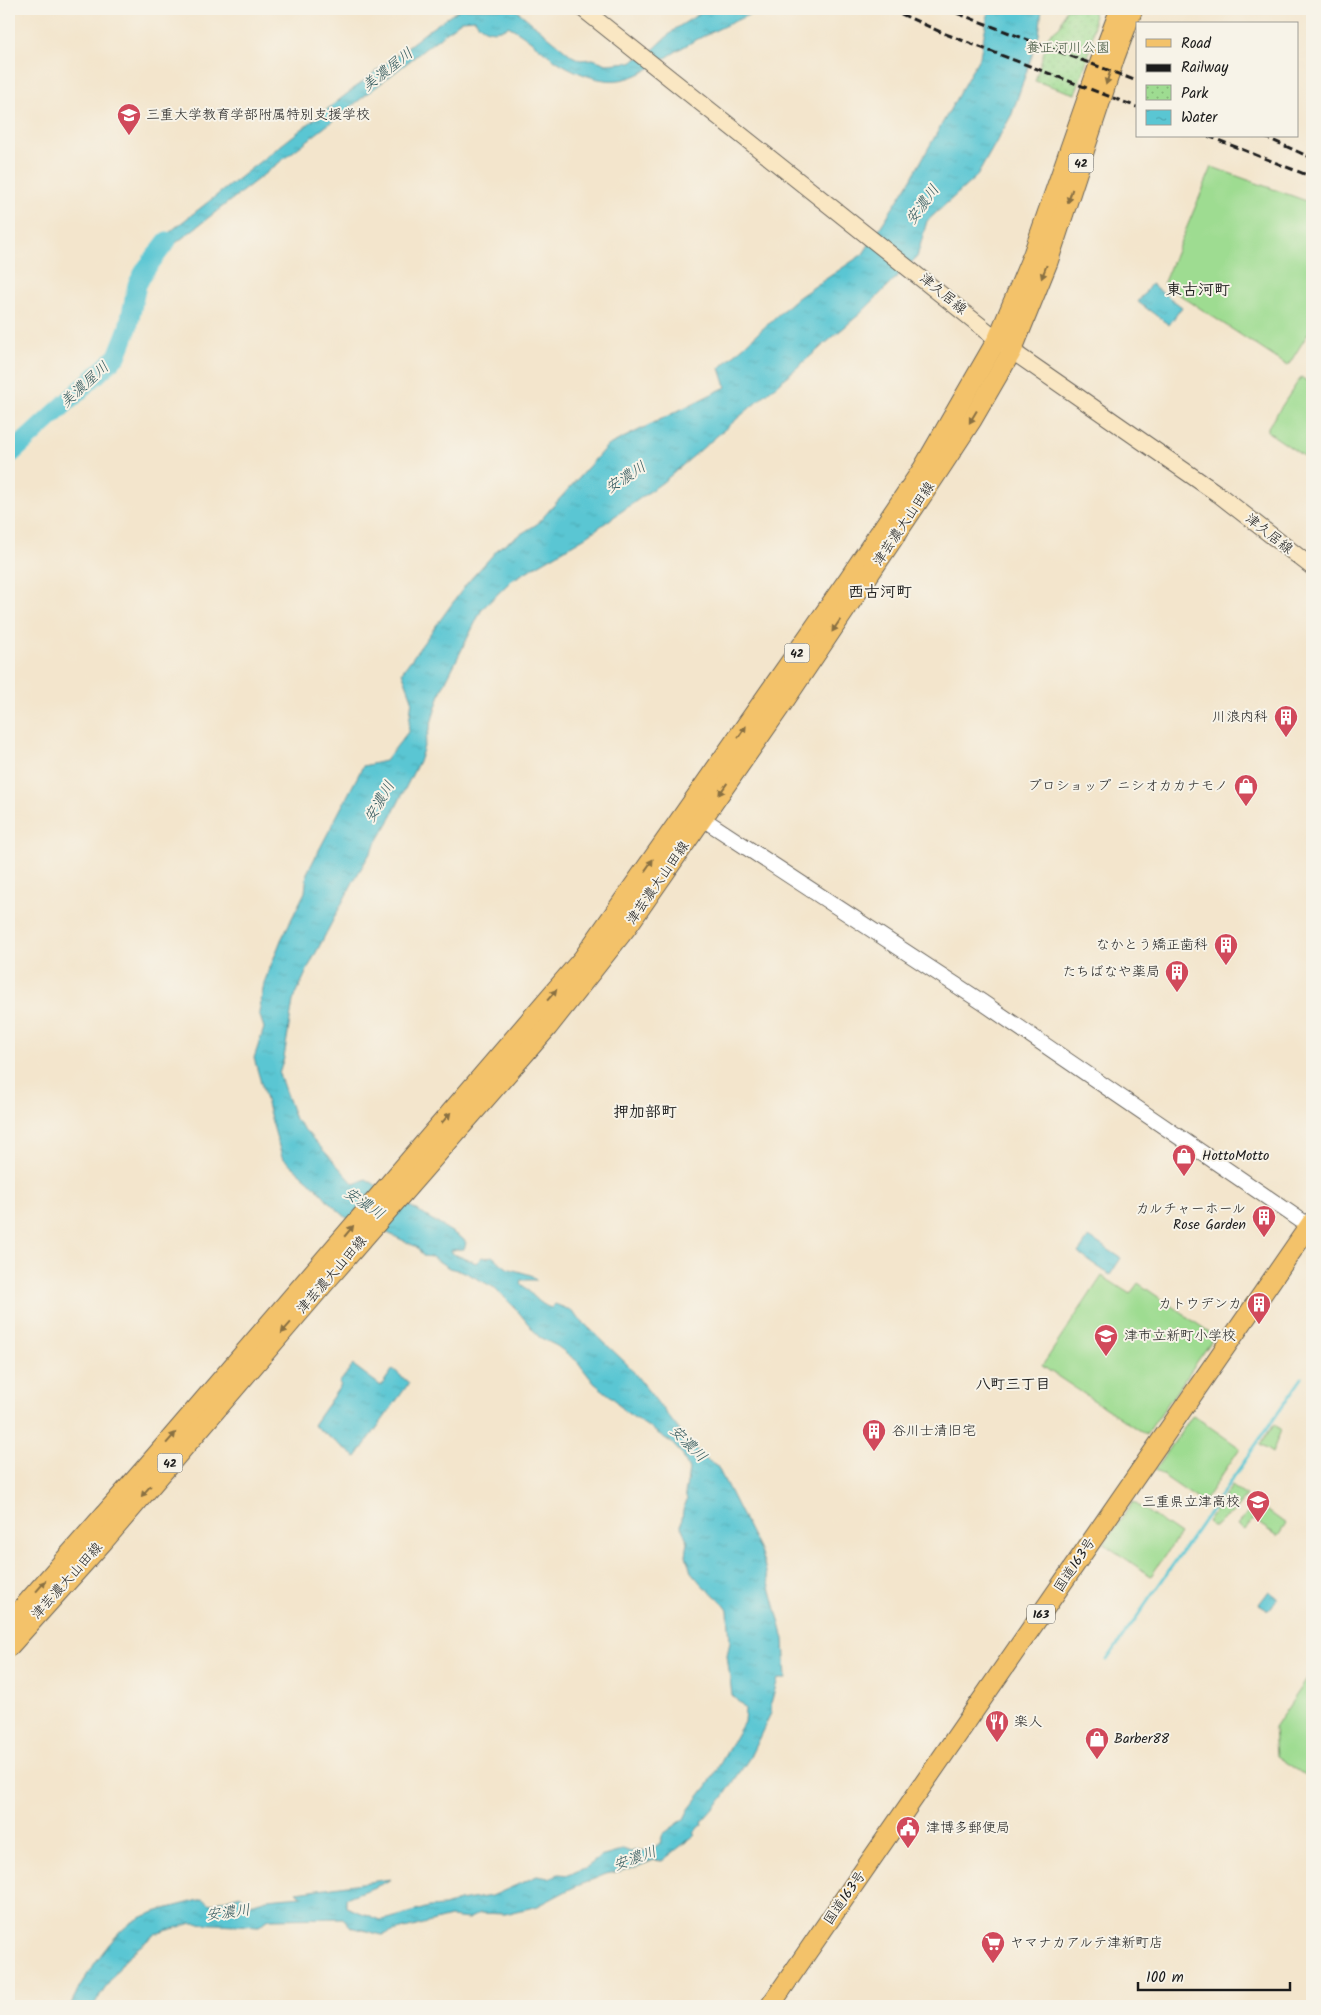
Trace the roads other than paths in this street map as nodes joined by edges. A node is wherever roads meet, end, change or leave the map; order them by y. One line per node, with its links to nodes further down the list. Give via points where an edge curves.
1 (583, 9): 4 (main road, 津久居線)
2 (1120, 9): 4 (main road, 津芸濃大山田線 / 42)
3 (1133, 9): 4 (main road, 津芸濃大山田線 / 42, one-way to 4, via 1048,262)
4 (1005, 344): 5 (main road, 津久居線, via 1218,494); 6 (main road, 津芸濃大山田線 / 42, via 972,420 931,483 783,703)
5 (1312, 566)
6 (696, 814): 7 (street); 8 (main road, 津芸濃大山田線 / 42, via 627,927 584,984 548,1028 419,1161)
7 (1311, 1224): 11 (main road, 国道163号 / 163)
8 (324, 1273): 9 (main road, 津芸濃大山田線 / 42, one-way to 8); 10 (main road, 津芸濃大山田線 / 42, one-way to 10, via 104,1540)
9 (9, 1623)
10 (9, 1647)
11 (770, 2006)

